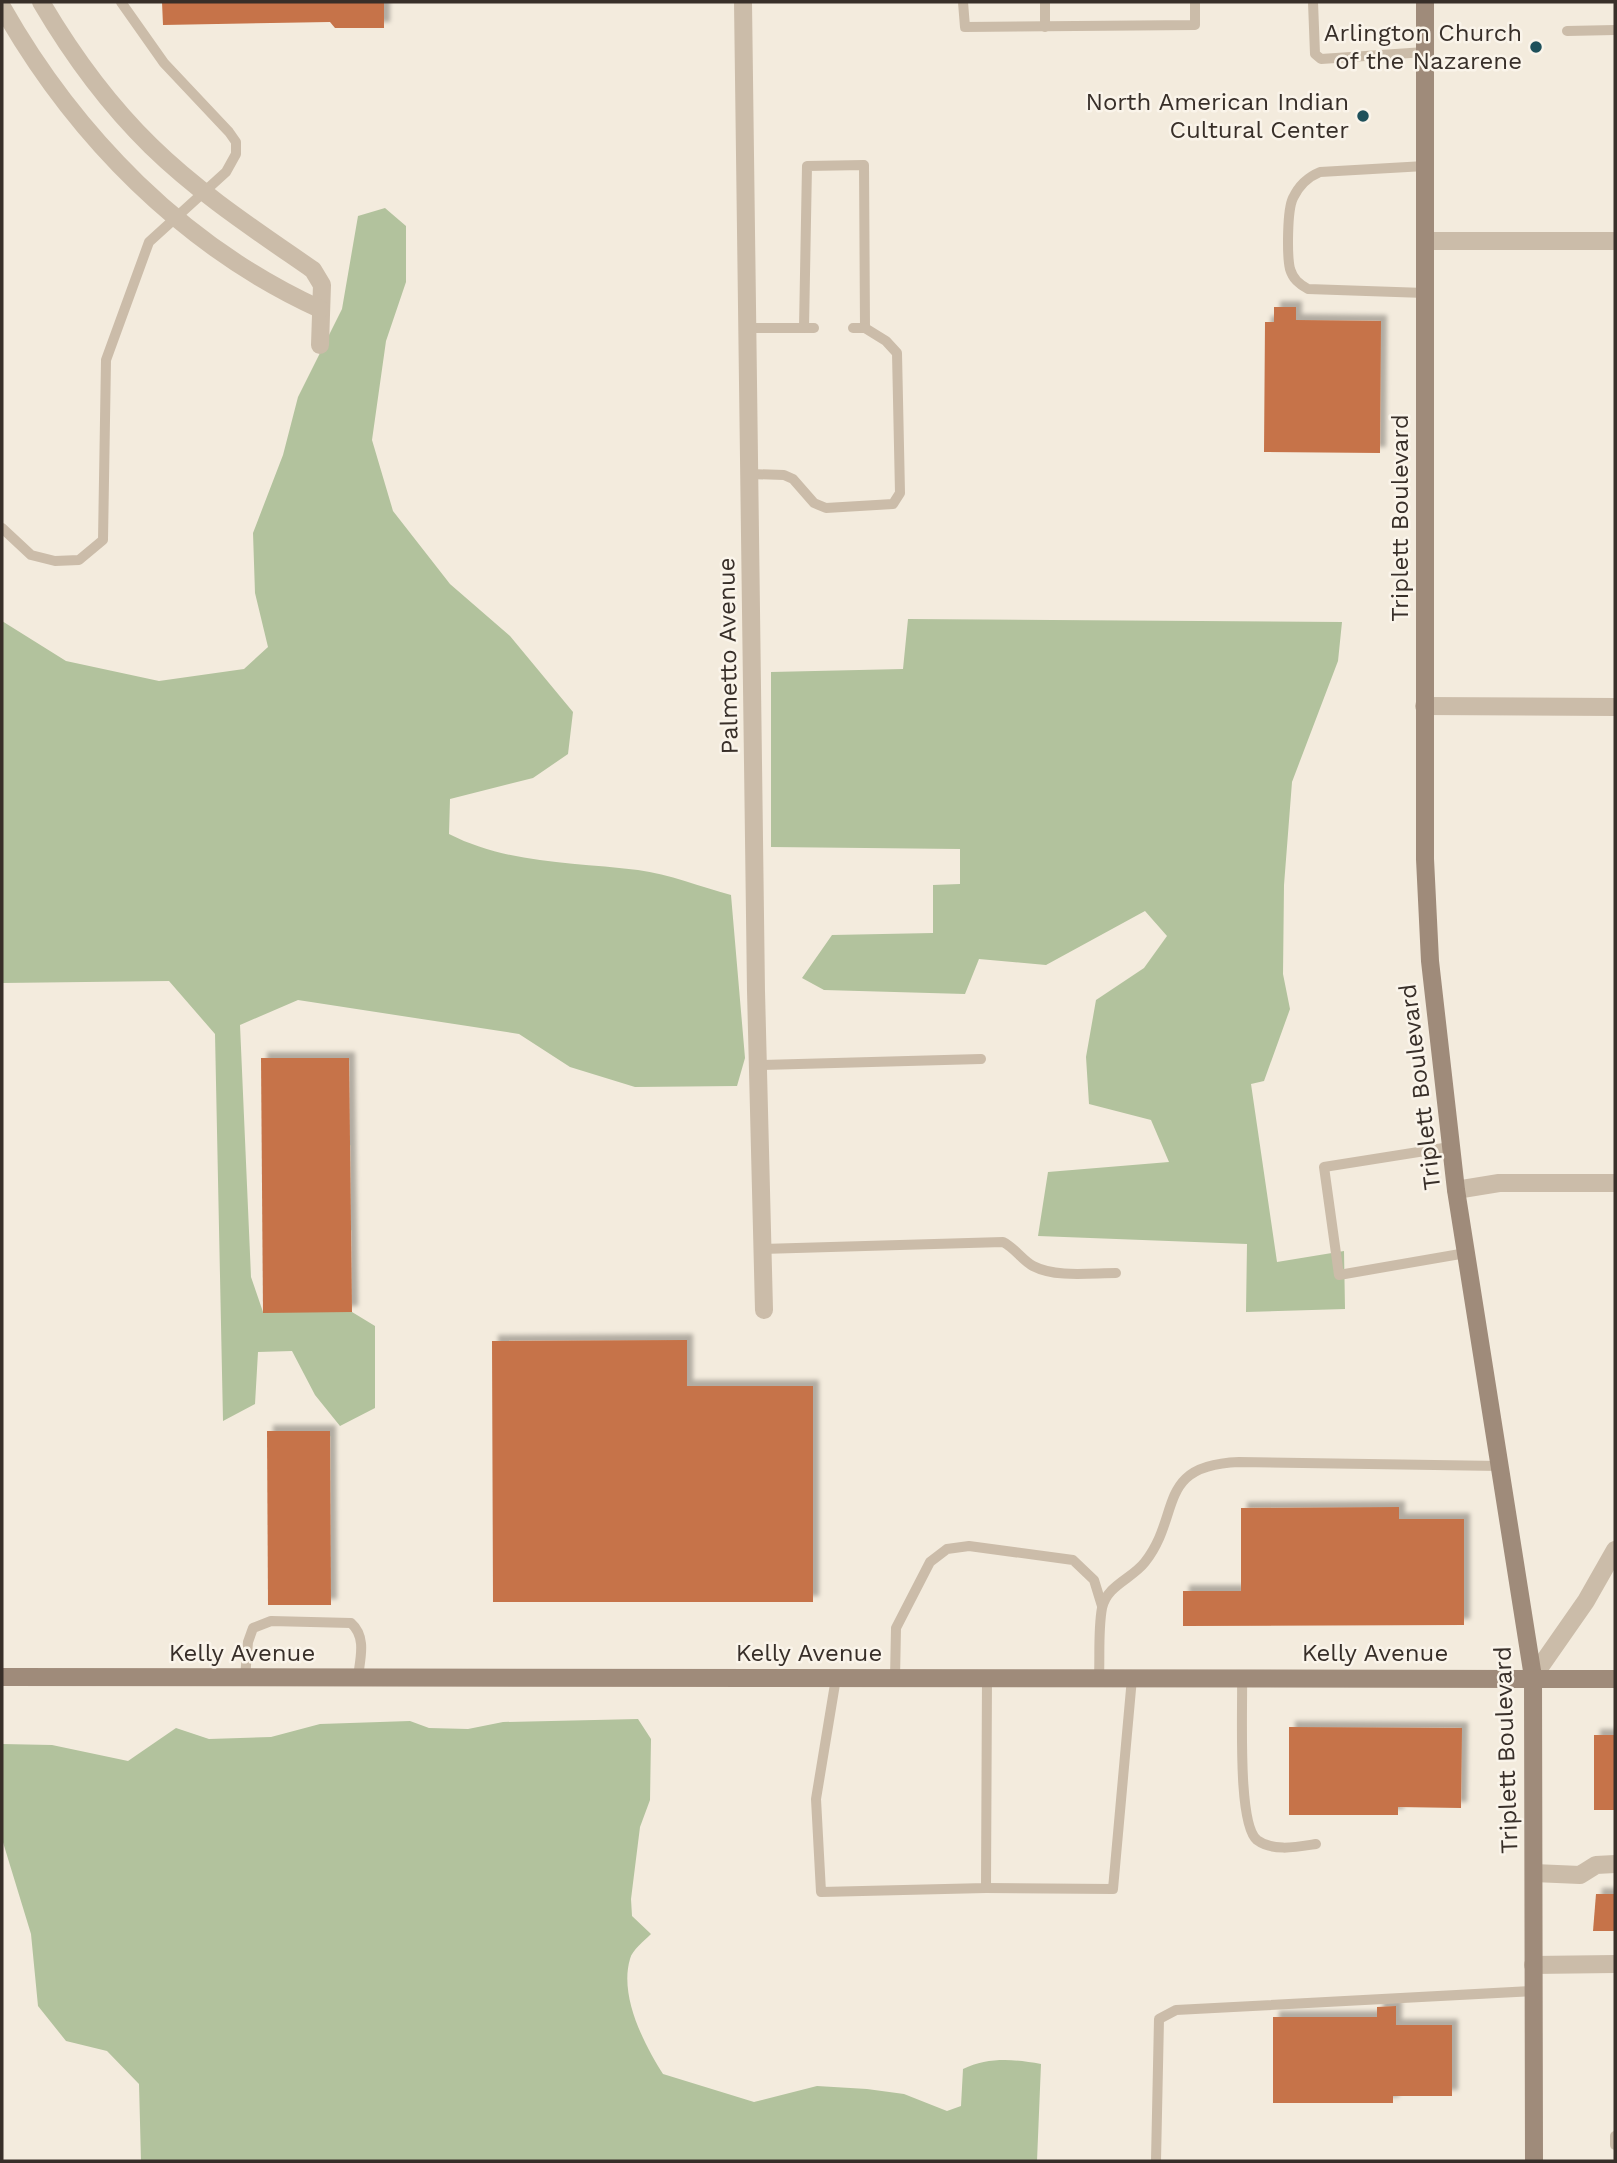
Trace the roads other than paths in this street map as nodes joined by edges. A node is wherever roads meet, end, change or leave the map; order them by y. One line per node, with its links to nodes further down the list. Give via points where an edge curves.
1 (41, 2): 15 (street, via 88,72 150,145)
2 (121, 2): 15 (lane, via 164,63 236,142 236,154 226,172)
3 (743, 2): 21 (street, Palmetto Avenue)
4 (963, 2): 10 (lane, via 965,27)
5 (1045, 2): 10 (lane)
6 (1195, 2): 10 (lane, via 1195,25)
7 (1313, 2): 13 (lane, via 1315,54 1321,59)
8 (1425, 2): 13 (main road, Triplett Boulevard)
9 (2, 7): 16 (street, via 35,60 109,154)
10 (1045, 27)
11 (1615, 30): 12 (lane)
12 (1567, 31)
13 (1425, 52): 14 (main road, Triplett Boulevard)
14 (1425, 166): 17 (main road, Triplett Boulevard); 19 (lane, via 1320,172 1301,186 1289,212 1290,269 1298,284 1308,289)
15 (204, 192): 16 (lane); 20 (street, via 313,270 322,285)
16 (176, 218): 20 (street, via 274,288); 24 (lane, via 149,242 106,360 103,540 79,560 55,561 31,555)
17 (1427, 241): 18 (street); 19 (main road, Triplett Boulevard)
18 (1615, 241)
19 (1425, 293): 25 (main road, Triplett Boulevard)
20 (320, 309): 22 (street)
21 (748, 328): 23 (street, Palmetto Avenue); 23 (lane, via 809,328 807,166 864,165 859,328 886,341 897,354 900,493 893,504 826,509 814,503 793,479)
22 (320, 345)
23 (750, 474): 28 (street, Palmetto Avenue)
24 (2, 528)
25 (1424, 706): 26 (street); 29 (main road, Triplett Boulevard, via 1430,961)
26 (1615, 707)
27 (981, 1059): 28 (lane)
28 (759, 1065): 32 (street, Palmetto Avenue)
29 (1450, 1147): 31 (main road, Triplett Boulevard); 33 (lane, via 1324,1167 1339,1275)
30 (1615, 1183): 31 (street, via 1499,1183)
31 (1456, 1189): 33 (main road, Triplett Boulevard)
32 (761, 1249): 34 (lane, via 1003,1242 1032,1265 1049,1271); 35 (street, Palmetto Avenue)
33 (1466, 1253): 36 (main road, Triplett Boulevard)
34 (1116, 1273)
35 (764, 1310)
36 (1500, 1466): 38 (lane, via 1212,1463 1193,1472 1178,1487 1145,1563 1108,1594); 42 (main road, Triplett Boulevard)
37 (1615, 1550): 42 (street)
38 (1102, 1608): 44 (lane, via 1094,1580 1073,1560 969,1546 947,1549 930,1562 896,1629); 46 (lane)
39 (2, 1677): 40 (main road, Kelly Avenue)
40 (245, 1677): 41 (main road, Kelly Avenue); 41 (lane, via 253,1628 271,1621 351,1623 361,1641)
41 (358, 1677): 43 (main road, Kelly Avenue)
42 (1533, 1677): 48 (main road, Kelly Avenue); 49 (main road, Kelly Avenue); 52 (main road, Triplett Boulevard)
43 (836, 1678): 44 (main road, Kelly Avenue); 53 (lane, via 816,1799 821,1892)
44 (895, 1678): 45 (main road, Kelly Avenue)
45 (987, 1678): 46 (main road, Kelly Avenue); 53 (lane)
46 (1099, 1678): 47 (main road, Kelly Avenue)
47 (1132, 1678): 48 (main road, Kelly Avenue); 53 (lane, via 1113,1889)
48 (1242, 1678): 50 (lane, via 1244,1807 1249,1830 1257,1840 1278,1847)
49 (1615, 1679)
50 (1316, 1844)
51 (1615, 1864): 52 (street, via 1597,1865 1580,1875)
52 (1534, 1872): 55 (main road, Triplett Boulevard)
53 (986, 1888)
54 (1615, 1964): 55 (street)
55 (1533, 1965): 56 (main road, Triplett Boulevard)
56 (1533, 1991): 59 (lane, via 1175,2010 1159,2019); 60 (main road, Triplett Boulevard)
57 (1615, 2136): 58 (lane)
58 (1615, 2145)
59 (1156, 2161)
60 (1534, 2161)

